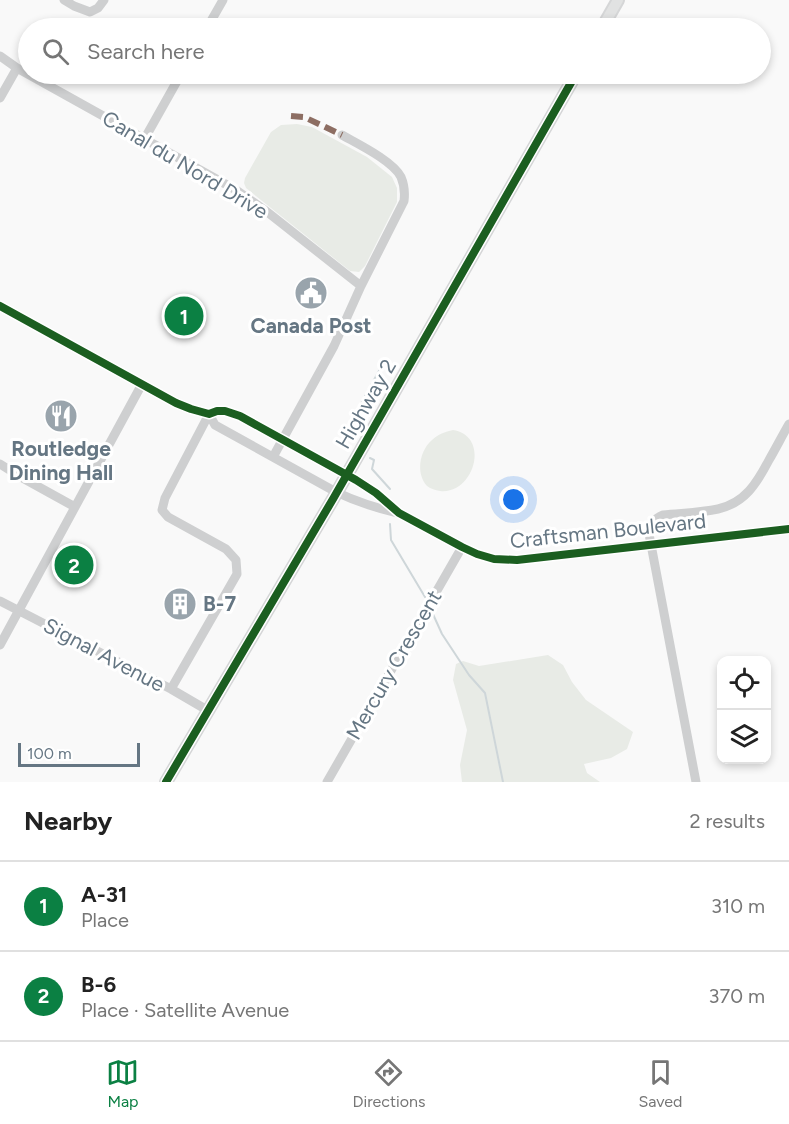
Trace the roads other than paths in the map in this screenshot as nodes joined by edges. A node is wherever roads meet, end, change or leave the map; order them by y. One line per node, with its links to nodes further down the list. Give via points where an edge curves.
1 (64, 0): 2 (street, via 84,11 98,9)
2 (104, 0)
3 (223, 0): 5 (street)
4 (618, 0): 6 (main road)
5 (213, 18)
6 (608, 18)
7 (0, 56): 8 (street, Canal du Nord Drive)
8 (17, 68): 12 (street)
9 (46, 84): 14 (street, Canal du Nord Drive)
10 (175, 84): 14 (street)
11 (570, 84): 23 (main road, Highway 2)
12 (0, 98)
13 (342, 135): 15 (street, via 395,169 405,193 402,207)
14 (145, 138): 15 (street, Canal du Nord Drive, via 249,199)
15 (361, 286): 20 (street, via 334,346)
16 (0, 306): 17 (street)
17 (142, 384): 18 (street, via 183,406); 25 (street)
18 (209, 414): 20 (street, Craftsman Boulevard, via 225,411 240,416); 21 (street, Craftsman Boulevard, via 215,425); 33 (street, via 162,510 226,549 236,560 237,574)
19 (788, 427): 28 (street, via 757,483 741,500 718,509 656,518 648,534)
20 (283, 440): 21 (street); 23 (street, Craftsman Boulevard)
21 (273, 458): 24 (street, Craftsman Boulevard)
22 (0, 464): 25 (street)
23 (346, 475): 24 (main road, Highway 2); 26 (street, Craftsman Boulevard)
24 (336, 492): 26 (street, Craftsman Boulevard, via 373,508); 34 (main road, Highway 2)
25 (75, 507): 31 (street)
26 (399, 513): 29 (street, Craftsman Boulevard)
27 (789, 529): 28 (street, Craftsman Boulevard)
28 (650, 546): 29 (street, Craftsman Boulevard, via 517,560 494,559); 37 (street, Craftsman Boulevard)
29 (462, 548): 36 (street, Mercury Crescent)
30 (0, 601): 31 (street, Signal Avenue)
31 (19, 610): 32 (street); 33 (street, Signal Avenue)
32 (0, 645)
33 (171, 689): 34 (street, Signal Avenue)
34 (207, 710): 35 (main road, Highway 2)
35 (166, 782)
36 (327, 782)
37 (696, 782)

